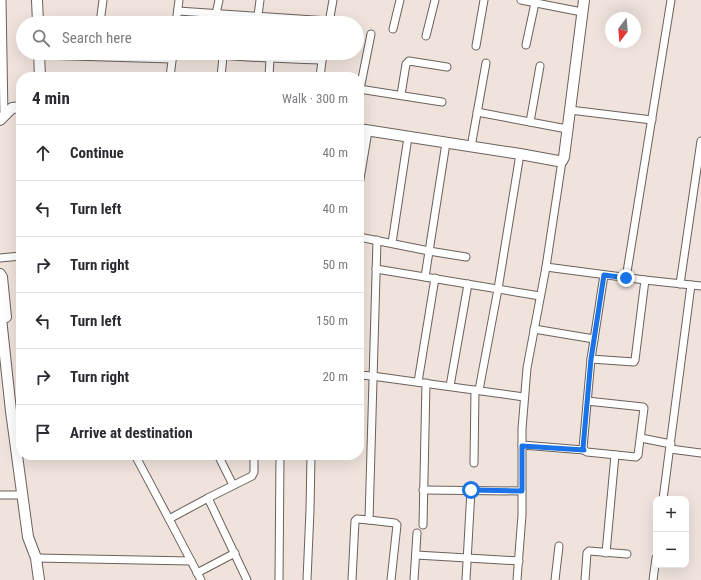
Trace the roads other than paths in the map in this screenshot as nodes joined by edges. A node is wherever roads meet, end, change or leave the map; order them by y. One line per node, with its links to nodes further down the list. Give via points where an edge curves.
1 (2, 0): 15 (street)
2 (37, 0): 19 (street)
3 (103, 0): 20 (street)
4 (179, 0): 16 (street)
5 (218, 0): 18 (street)
6 (260, 0): 23 (street)
7 (333, 0): 24 (street)
8 (400, 0): 25 (street)
9 (435, 0): 27 (street)
10 (484, 0): 29 (street)
11 (521, 0): 14 (street)
12 (584, 0): 17 (street)
13 (671, 0): 52 (street)
14 (535, 3): 17 (street); 28 (street)
15 (1, 10): 30 (street)
16 (178, 11): 18 (street); 21 (street)
17 (582, 12): 49 (street)
18 (216, 14): 22 (street)
19 (38, 16)
20 (101, 16)
21 (177, 16)
22 (230, 16)
23 (258, 16)
24 (330, 16)
25 (393, 29)
26 (371, 34): 44 (street)
27 (426, 36)
28 (526, 44)
29 (476, 46)
30 (2, 50): 51 (street)
31 (39, 60): 39 (street)
32 (172, 60): 40 (street)
33 (223, 60): 41 (street)
34 (270, 60): 42 (street)
35 (322, 60): 43 (street)
36 (486, 63): 50 (street)
37 (540, 66): 53 (street)
38 (448, 67): 46 (street, via 409,61 406,64)
39 (40, 72)
40 (171, 72)
41 (221, 72)
42 (269, 72)
43 (320, 72)
44 (363, 72)
45 (364, 90): 46 (street)
46 (402, 95): 47 (street)
47 (442, 102)
48 (16, 108): 51 (street, via 12,108)
49 (570, 110): 52 (street); 54 (street)
50 (477, 112): 53 (street); 59 (street)
51 (2, 118)
52 (652, 120): 76 (street)
53 (530, 122): 54 (street)
54 (567, 129): 61 (street)
55 (364, 130): 56 (street)
56 (408, 137): 58 (street); 65 (street)
57 (701, 140): 62 (street)
58 (446, 143): 59 (street); 66 (street)
59 (471, 146): 60 (street)
60 (520, 154): 61 (street); 82 (street)
61 (562, 161): 70 (street)
62 (698, 187): 79 (street)
63 (364, 237): 64 (street)
64 (377, 240): 65 (street); 71 (street)
65 (392, 243): 66 (street)
66 (429, 251): 68 (street); 74 (street)
67 (16, 256): 69 (street)
68 (466, 257)
69 (0, 258)
70 (546, 267): 73 (street); 83 (street)
71 (376, 269): 74 (street); 90 (street)
72 (0, 274): 84 (street)
73 (604, 275): 76 (street); 86 (street)
74 (425, 277): 75 (street)
75 (435, 278): 78 (street); 91 (street)
76 (626, 278): 77 (street)
77 (645, 280): 79 (street); 87 (street, via 634,362)
78 (468, 284): 82 (street); 93 (street)
79 (680, 284): 80 (street)
80 (690, 285): 81 (street); 100 (street)
81 (701, 286)
82 (498, 289): 83 (street); 94 (street)
83 (540, 296): 85 (street)
84 (1, 303): 88 (street)
85 (534, 329): 86 (street); 95 (street)
86 (594, 339): 87 (street)
87 (591, 359): 96 (street)
88 (7, 375): 97 (street); 101 (street)
89 (364, 375): 90 (street)
90 (372, 376): 91 (street); 122 (street)
91 (418, 382): 92 (street)
92 (426, 383): 93 (street); 114 (street)
93 (450, 386): 94 (street)
94 (477, 390): 95 (street); 112 (street)
95 (524, 397): 99 (street)
96 (587, 401): 98 (street, via 643,407); 102 (street)
97 (16, 416)
98 (641, 438): 100 (street); 104 (street, via 638,455)
99 (522, 446): 102 (street); 116 (street)
100 (670, 446): 103 (street); 119 (street)
101 (16, 449)
102 (584, 450): 104 (street)
103 (701, 453)
104 (615, 455): 127 (street)
105 (17, 460): 118 (street)
106 (24, 460): 128 (street)
107 (139, 460): 121 (street)
108 (220, 460): 113 (street)
109 (254, 460): 113 (street, via 254,475)
110 (280, 460): 139 (street)
111 (311, 460): 140 (street)
112 (474, 463)
113 (233, 485): 120 (street)
114 (423, 490): 115 (street); 123 (street)
115 (471, 490): 116 (street); 131 (street)
116 (522, 491): 133 (street)
117 (0, 495): 118 (street)
118 (22, 495): 128 (street, via 28,537)
119 (664, 496)
120 (208, 498): 121 (street); 126 (street)
121 (169, 518): 132 (street)
122 (368, 520): 141 (street, via 356,521); 142 (street, via 396,525)
123 (423, 525)
124 (417, 533): 130 (street)
125 (559, 546): 146 (street)
126 (235, 553): 135 (street); 138 (street)
127 (606, 553): 129 (street); 147 (street, via 588,552)
128 (35, 554): 132 (street); 136 (street)
129 (627, 554)
130 (416, 555): 131 (street); 143 (street)
131 (468, 558): 133 (street); 144 (street)
132 (191, 561): 135 (street)
133 (519, 562): 145 (street)
134 (655, 568): 148 (street)
135 (197, 573): 137 (street)
136 (39, 580)
137 (200, 580)
138 (247, 580)
139 (279, 580)
140 (307, 580)
141 (352, 580)
142 (391, 580)
143 (414, 580)
144 (466, 580)
145 (517, 580)
146 (556, 580)
147 (585, 580)
148 (653, 580)

